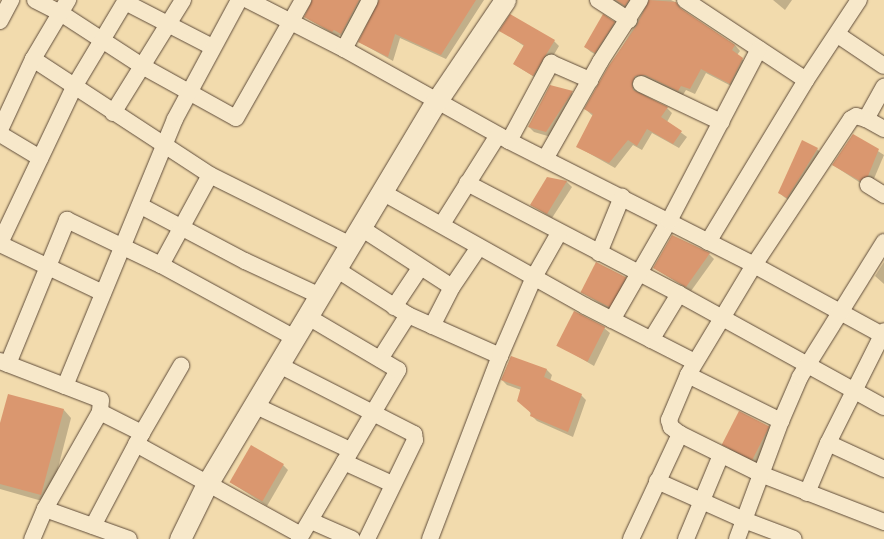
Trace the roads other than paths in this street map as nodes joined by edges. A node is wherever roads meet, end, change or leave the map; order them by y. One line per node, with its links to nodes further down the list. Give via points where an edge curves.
1 (11, 0): 16 (street)
2 (35, 0): 14 (street)
3 (182, 0): 18 (street)
4 (239, 0): 21 (street)
5 (248, 0): 17 (street)
6 (303, 0): 17 (street)
7 (370, 0): 22 (street)
8 (505, 0): 33 (street)
9 (598, 0): 15 (street)
10 (640, 0): 15 (street)
11 (859, 0): 19 (street)
12 (125, 1): 18 (street); 20 (street)
13 (690, 1): 23 (street)
14 (63, 6): 20 (street); 24 (street)
15 (628, 20): 27 (street)
16 (0, 21)
17 (290, 22): 22 (street); 32 (street, via 239,116 229,117)
18 (167, 25): 21 (street); 25 (street)
19 (838, 35): 26 (street); 28 (street)
20 (100, 39): 25 (street); 30 (street)
21 (212, 47): 32 (street)
22 (344, 49): 33 (street)
23 (759, 49): 28 (street); 36 (street)
24 (33, 59): 30 (street); 38 (street)
25 (142, 66): 32 (street); 34 (street)
26 (884, 66)
27 (590, 80): 40 (street, via 551,63); 43 (street)
28 (806, 80): 56 (street)
29 (641, 84): 36 (street)
30 (74, 87): 34 (street); 42 (street)
31 (884, 87): 35 (street)
32 (188, 93): 41 (street)
33 (436, 102): 40 (street); 47 (street)
34 (114, 113): 41 (street)
35 (866, 119): 37 (street); 63 (street, via 856,116 851,119)
36 (721, 122): 51 (street)
37 (884, 129)
38 (0, 130)
39 (0, 134): 42 (street)
40 (503, 138): 43 (street); 45 (street)
41 (165, 144): 44 (street); 50 (street)
42 (40, 158): 58 (street)
43 (545, 159): 49 (street)
44 (210, 175): 53 (street); 55 (street)
45 (467, 183): 52 (street); 54 (street)
46 (868, 185): 48 (street)
47 (382, 192): 52 (street); 55 (street)
48 (884, 195)
49 (622, 197): 51 (street); 61 (street)
50 (141, 206): 53 (street); 59 (street)
51 (669, 222): 56 (street); 67 (street)
52 (442, 224): 60 (street)
53 (183, 226): 62 (street); 72 (street, via 245,261)
54 (559, 233): 61 (street); 68 (street)
55 (356, 236): 65 (street); 66 (street)
56 (708, 242): 63 (street)
57 (884, 242): 74 (street)
58 (0, 243): 64 (street)
59 (124, 247): 62 (street); 64 (street, via 67,220); 70 (street)
60 (480, 247): 68 (street); 69 (street)
61 (598, 253): 67 (street)
62 (161, 265): 80 (street)
63 (754, 265): 74 (street); 76 (street)
64 (46, 266): 70 (street); 84 (street)
65 (420, 268): 69 (street); 73 (street)
66 (336, 269): 72 (street); 73 (street)
67 (638, 274): 71 (street); 77 (street)
68 (534, 277): 77 (street); 82 (street)
69 (452, 288): 78 (street)
70 (103, 294): 89 (street)
71 (680, 294): 76 (street); 81 (street)
72 (320, 296): 75 (street)
73 (401, 311): 78 (street); 83 (street)
74 (838, 312): 79 (street); 86 (street)
75 (308, 317): 80 (street); 83 (street)
76 (722, 319): 86 (street); 88 (street)
77 (612, 320): 81 (street)
78 (432, 326): 82 (street)
79 (883, 334): 90 (street)
80 (295, 338): 85 (street)
81 (651, 340): 88 (street)
82 (500, 356): 119 (street)
83 (380, 359): 94 (street, via 398,370)
84 (4, 362): 89 (street)
85 (279, 364): 91 (street); 94 (street)
86 (807, 365): 90 (street); 95 (street)
87 (181, 366): 97 (street)
88 (691, 369): 95 (street); 96 (street, via 669,420 671,427)
89 (66, 386): 93 (street, via 101,400)
90 (854, 391): 92 (street); 98 (street)
91 (254, 405): 100 (street); 104 (street)
92 (884, 407)
93 (100, 412): 97 (street); 108 (street)
94 (374, 413): 100 (street); 105 (street, via 415,436)
95 (781, 421): 102 (street)
96 (680, 434): 99 (street); 103 (street)
97 (139, 439): 104 (street); 112 (street)
98 (828, 443): 101 (street); 106 (street)
99 (721, 455): 102 (street); 107 (street)
100 (347, 456): 105 (street); 110 (street)
101 (884, 469)
102 (763, 475): 106 (street); 109 (street)
103 (657, 481): 107 (street); 120 (street)
104 (208, 484): 113 (street); 116 (street)
105 (392, 484): 118 (street)
106 (807, 493): 111 (street)
107 (701, 502): 109 (street); 121 (street)
108 (46, 509): 112 (street); 114 (street)
109 (744, 520): 122 (street); 123 (street)
110 (311, 521): 113 (street); 117 (street)
111 (884, 522)
112 (93, 526): 115 (street)
113 (300, 537)
114 (32, 539)
115 (129, 539)
116 (180, 539)
117 (352, 539)
118 (367, 539)
119 (430, 539)
120 (631, 539)
121 (686, 539)
122 (737, 539)
123 (794, 539)

